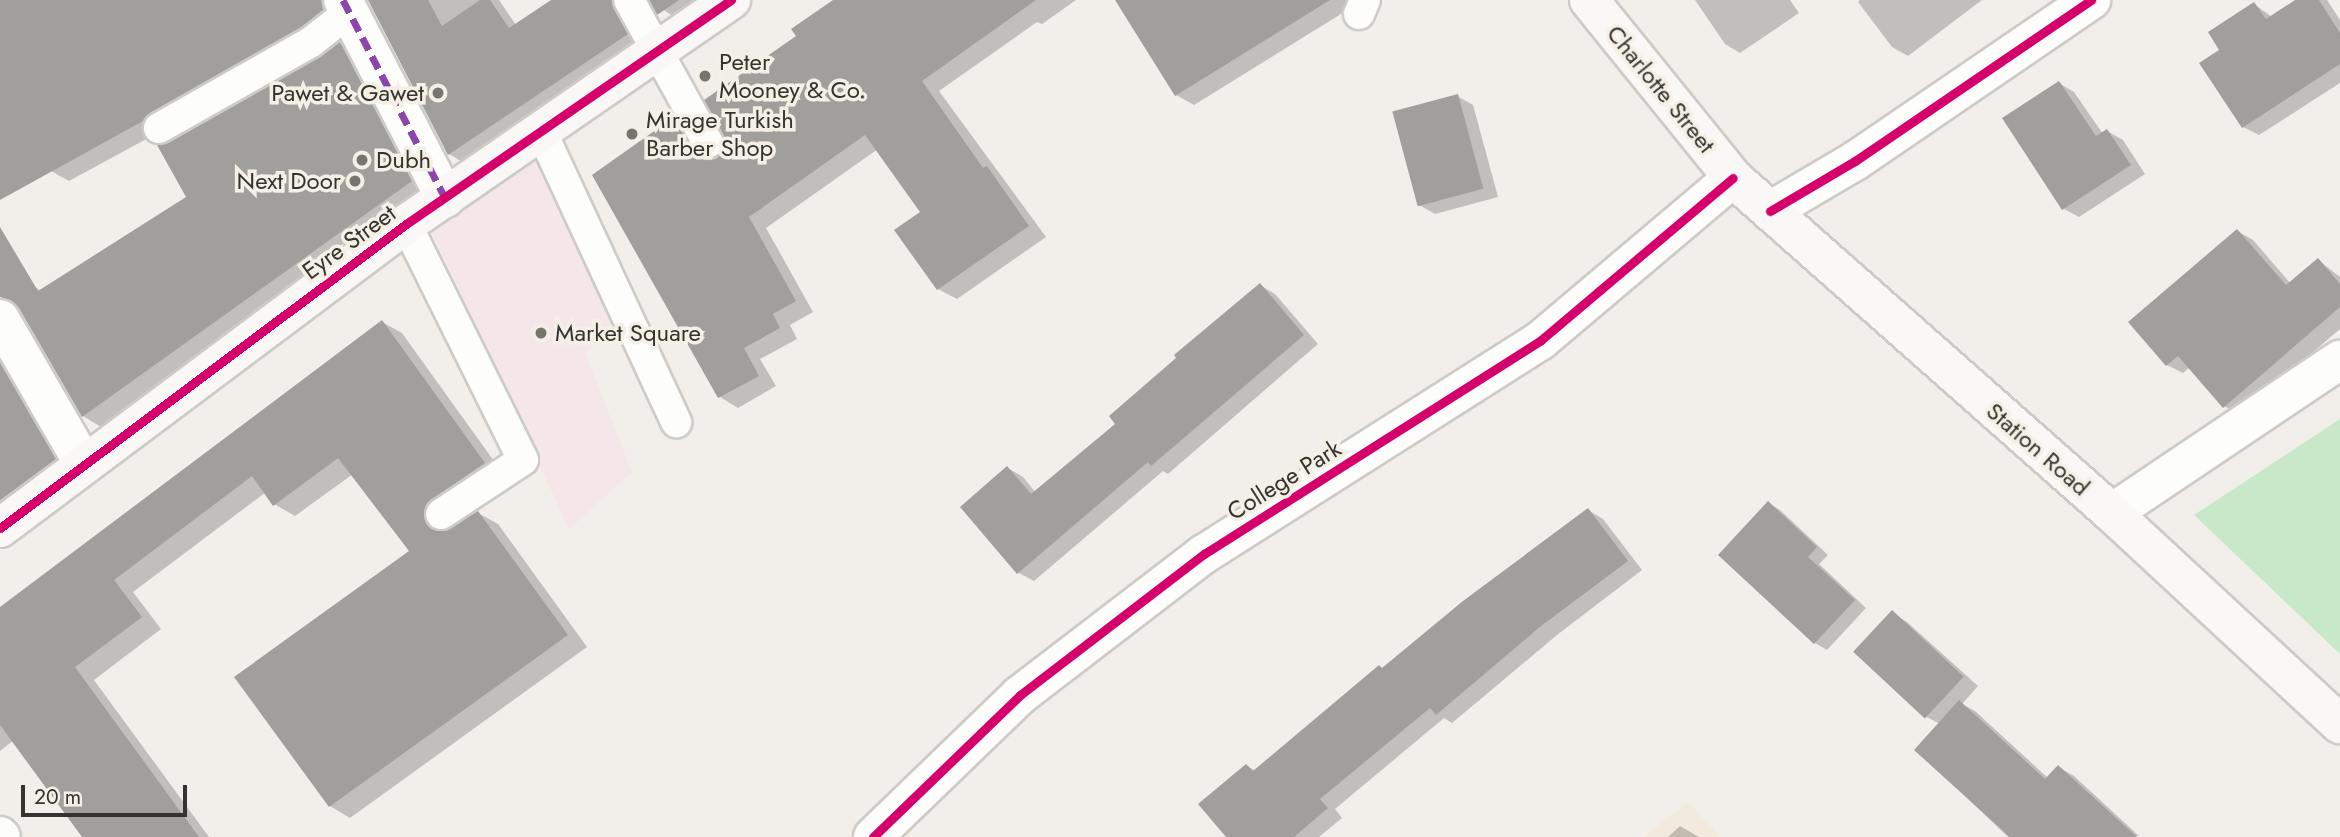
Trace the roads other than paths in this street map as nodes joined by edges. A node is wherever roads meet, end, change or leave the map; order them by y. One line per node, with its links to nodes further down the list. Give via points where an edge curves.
1 (629, 0): 6 (lane)
2 (731, 0): 6 (main road, Eyre Street)
3 (1589, 0): 10 (main road, Charlotte Street)
4 (2091, 0): 12 (street, via 1856,161)
5 (346, 6): 7 (lane, via 311,42); 11 (street)
6 (659, 50): 8 (main road, Eyre Street); 9 (lane)
7 (159, 128)
8 (542, 133): 11 (main road, Eyre Street); 16 (lane)
9 (708, 143)
10 (1733, 178): 12 (main road, Station Road); 22 (street, College Park, via 1541,340 1204,554 1020,695)
11 (445, 198): 13 (main road, Eyre Street)
12 (1770, 211): 18 (main road, Station Road)
13 (406, 224): 17 (main road, Eyre Street); 19 (lane, via 523,460)
14 (0, 319): 17 (street)
15 (2340, 360): 18 (street)
16 (676, 422)
17 (83, 463): 20 (main road, Eyre Street)
18 (2112, 513): 21 (main road, Station Road)
19 (442, 514)
20 (0, 528)
21 (2340, 724)
22 (873, 837)

